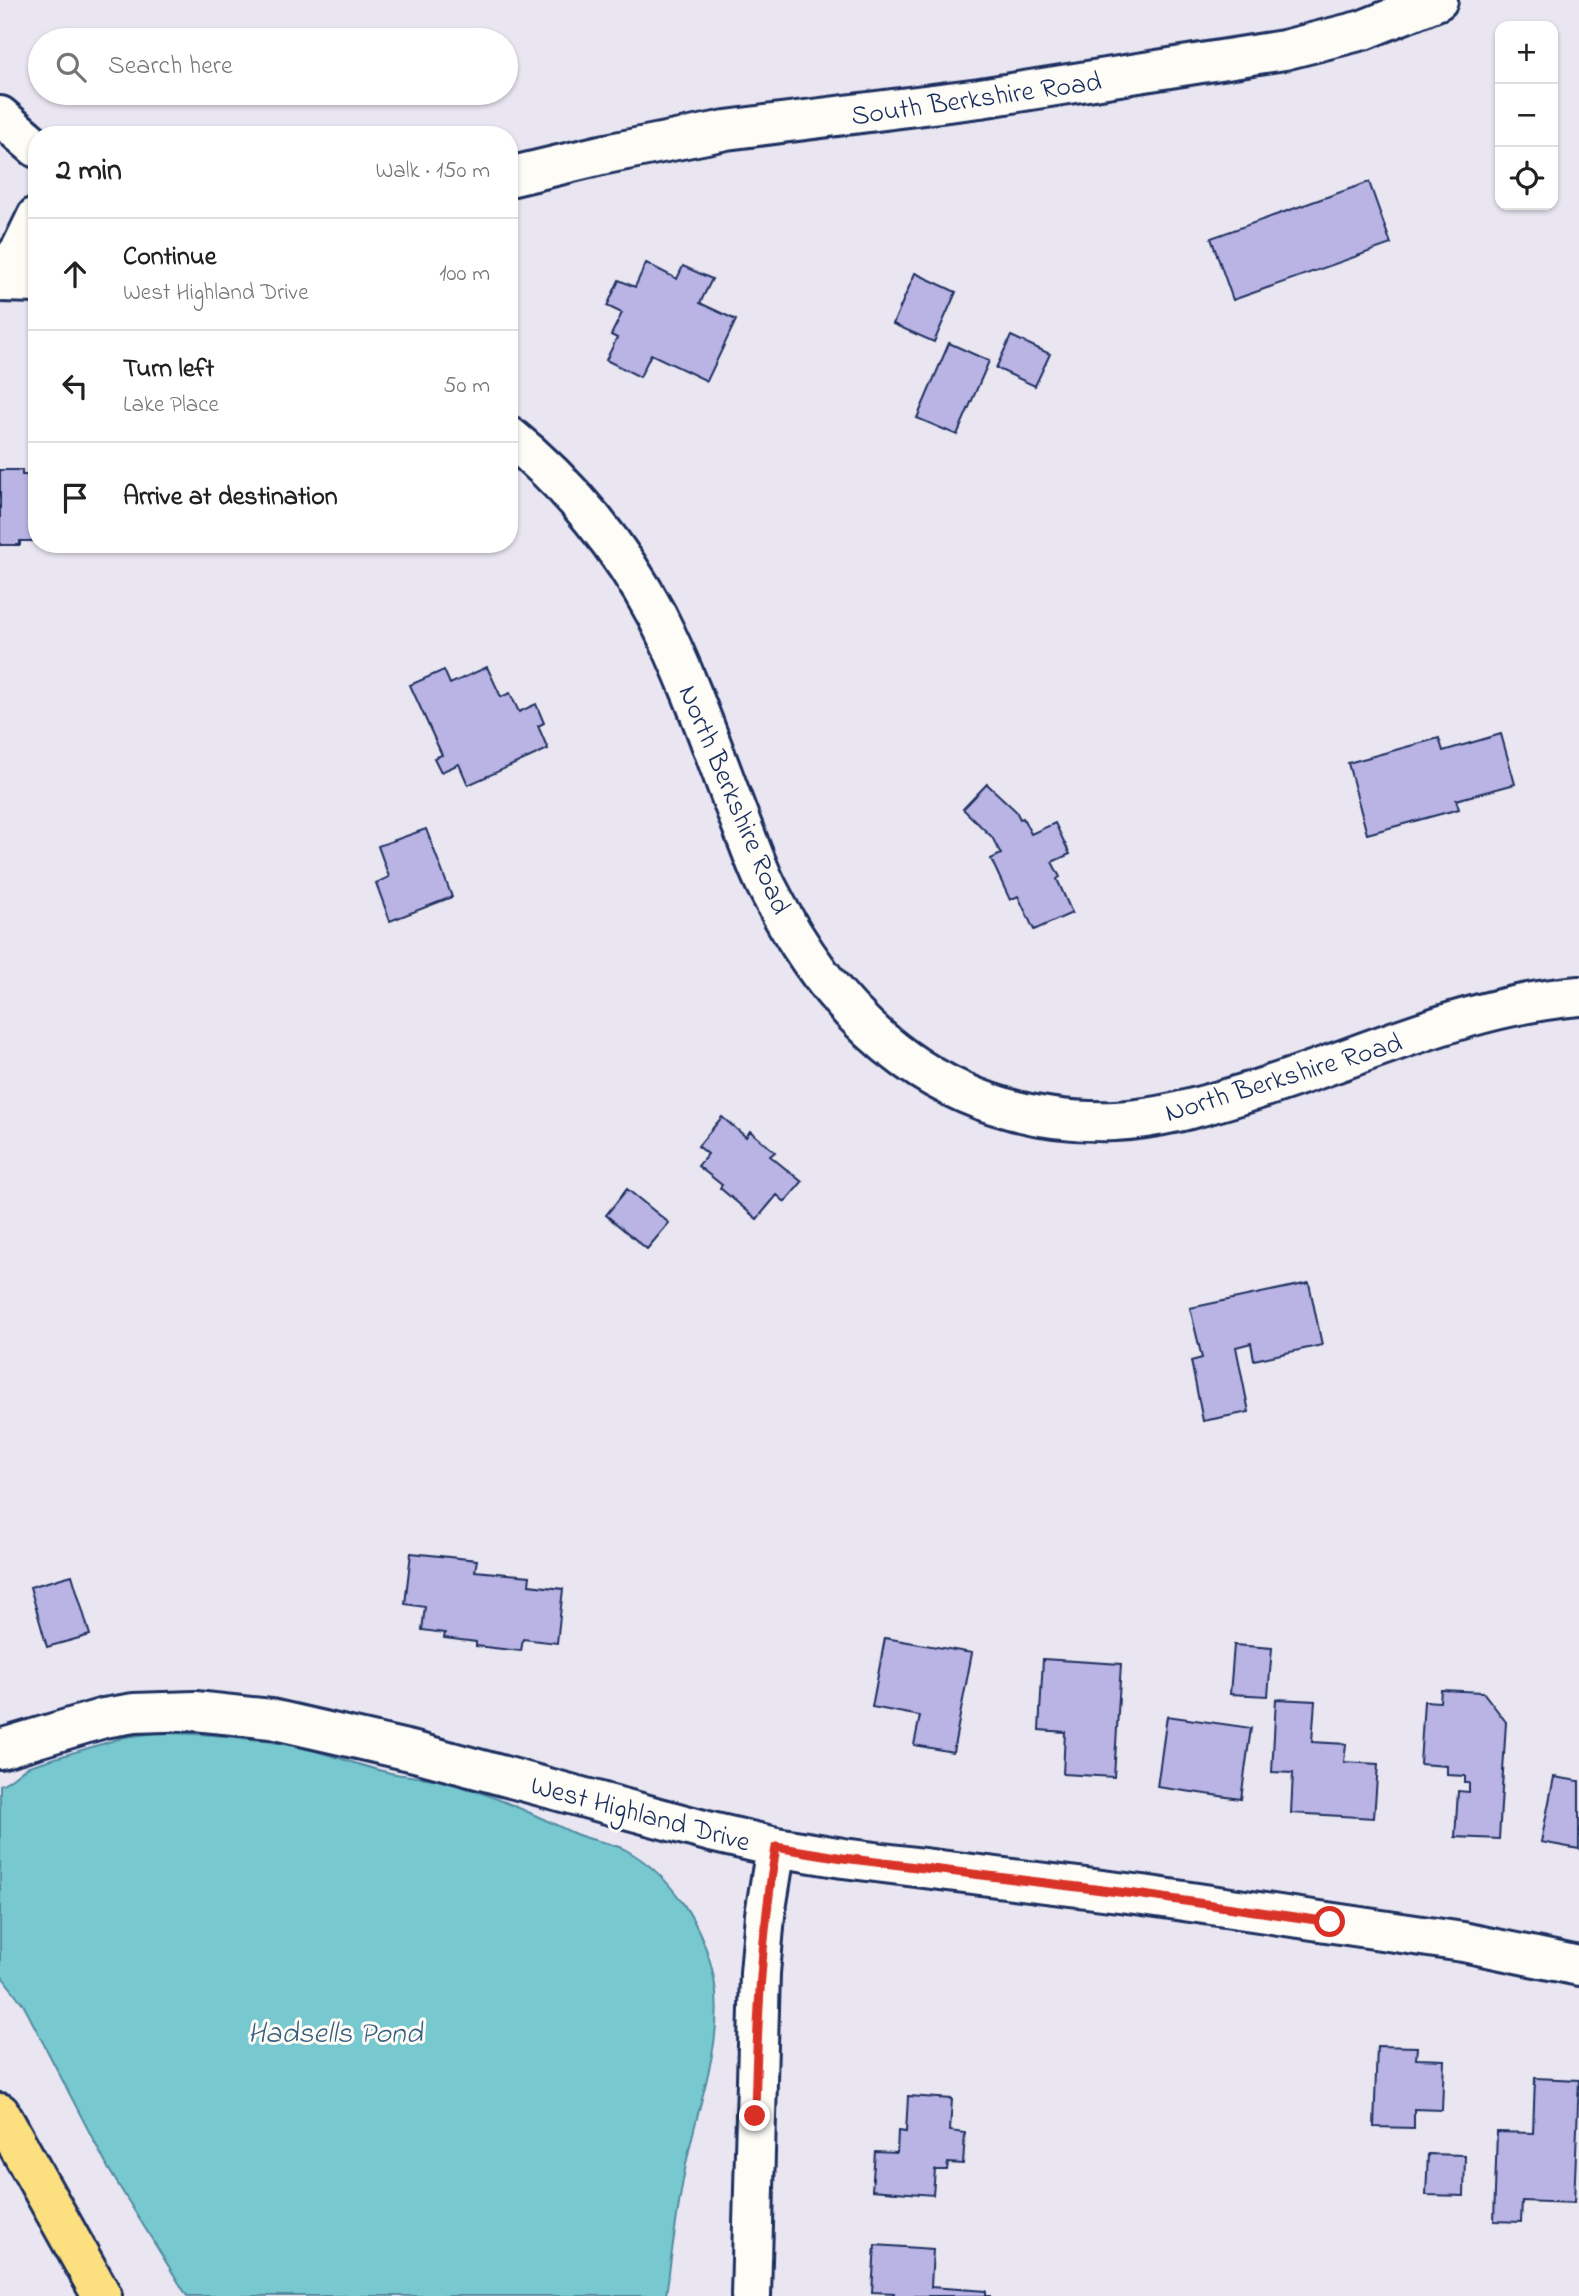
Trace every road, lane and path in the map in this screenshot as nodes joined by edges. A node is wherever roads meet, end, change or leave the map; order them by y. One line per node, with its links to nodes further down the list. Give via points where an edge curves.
1 (1438, 0): 4 (street, South Berkshire Road, via 1363,30 1284,50 980,99 726,130)
2 (0, 116): 3 (street)
3 (28, 140)
4 (518, 175)
5 (28, 234): 6 (street)
6 (0, 280): 7 (street)
7 (28, 282)
8 (518, 444): 9 (street, North Berkshire Road, via 580,505 650,604 687,683 766,885 816,969 879,1039 961,1093 1032,1115 1070,1120 1120,1121 1166,1115 1275,1085 1487,1011)
9 (1579, 996)
10 (0, 1749): 11 (street, West Highland Drive, via 104,1718 165,1711 225,1713 325,1730)
11 (776, 1847): 12 (street, West Highland Drive, via 1497,1947); 15 (street, via 760,1973)
12 (1579, 1966)
13 (0, 2113): 14 (main road)
14 (102, 2296)
15 (751, 2296)

